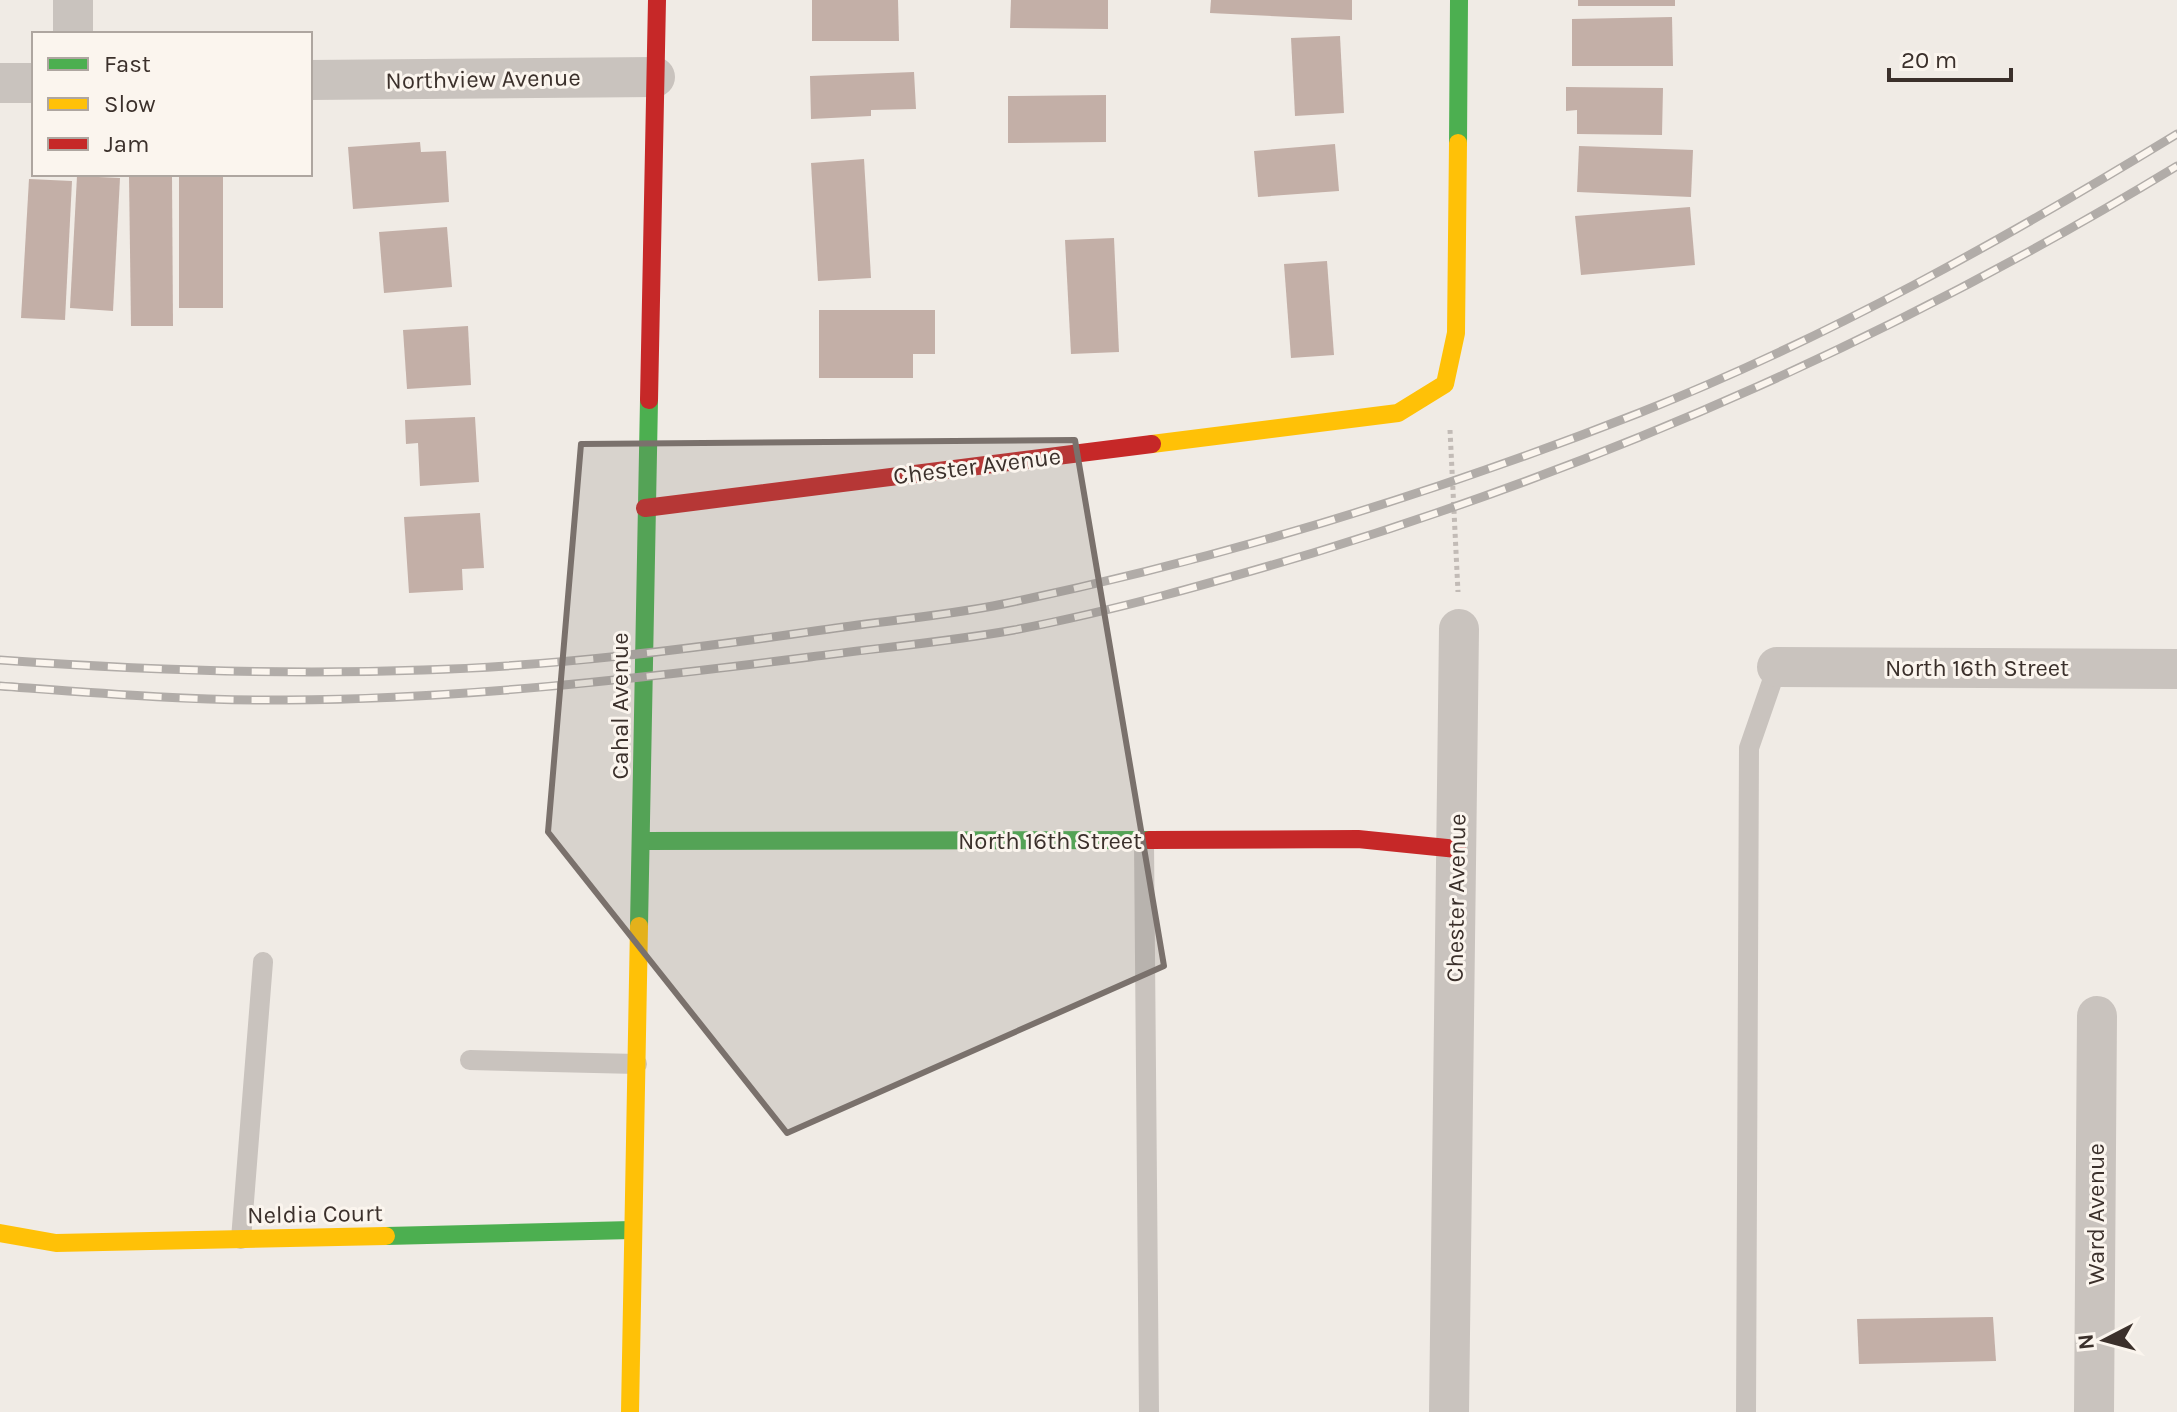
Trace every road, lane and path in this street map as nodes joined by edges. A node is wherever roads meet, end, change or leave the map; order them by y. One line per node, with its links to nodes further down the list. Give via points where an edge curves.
1 (73, 0): 4 (street)
2 (657, 0): 5 (street, Cahal Avenue)
3 (1459, 0): 9 (street, via 1456,333)
4 (73, 32)
5 (655, 77): 6 (street, Northview Avenue); 10 (street, Cahal Avenue)
6 (312, 80)
7 (0, 83): 8 (street)
8 (32, 83)
9 (1445, 384): 10 (street, Chester Avenue, via 1398,413); 11 (path)
10 (645, 508): 14 (street, Cahal Avenue)
11 (1459, 629): 16 (street, Chester Avenue)
12 (1777, 667): 13 (street, North 16th Street); 27 (lane, via 1749,748)
13 (2177, 669)
14 (643, 841): 15 (street, North 16th Street); 20 (street, Cahal Avenue)
15 (1144, 842): 16 (street, North 16th Street, via 1358,839); 25 (lane)
16 (1457, 849): 26 (street, Chester Avenue)
17 (263, 962): 23 (lane)
18 (2097, 1016): 28 (street, Ward Avenue)
19 (470, 1060): 20 (lane)
20 (637, 1064): 21 (street, Cahal Avenue)
21 (632, 1230): 23 (street, Neldia Court); 24 (street, Cahal Avenue)
22 (0, 1233): 23 (street, Neldia Court, via 56,1243)
23 (241, 1239)
24 (630, 1412)
25 (1149, 1412)
26 (1449, 1412)
27 (1746, 1412)
28 (2094, 1412)

